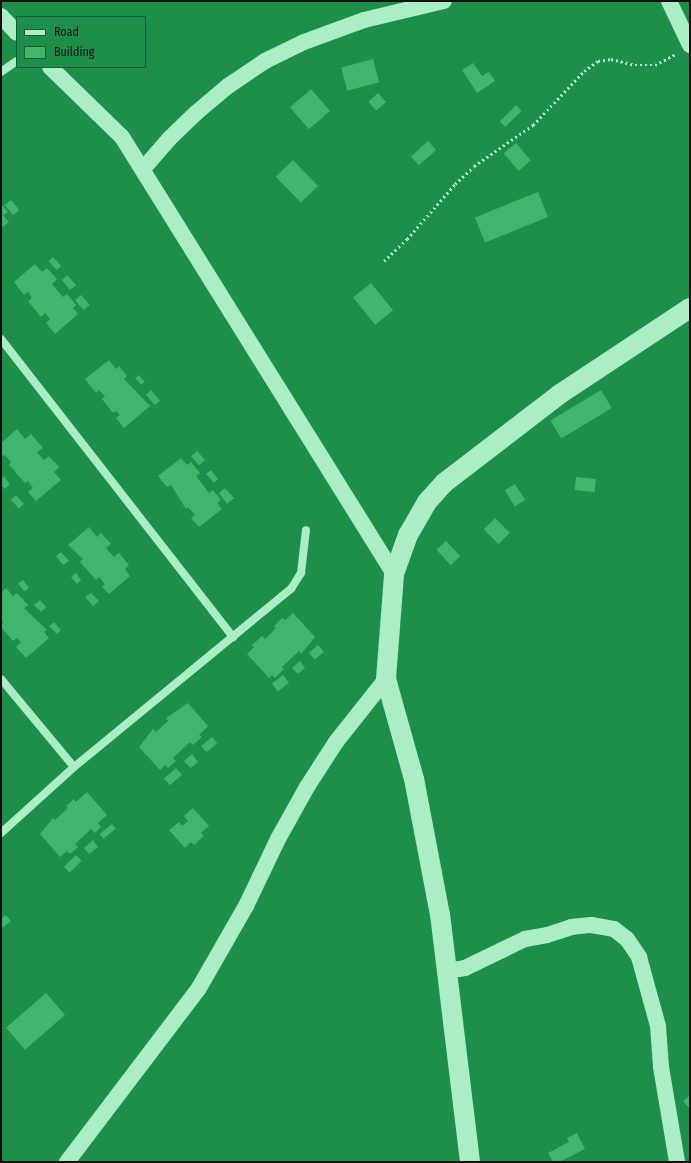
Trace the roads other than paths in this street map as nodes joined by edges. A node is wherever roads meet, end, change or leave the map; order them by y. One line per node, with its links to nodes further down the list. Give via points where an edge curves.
1 (444, 1): 9 (street, via 364,20 304,42 265,61 228,86 196,113)
2 (670, 1): 5 (street)
3 (1, 16): 4 (street)
4 (16, 32)
5 (690, 45)
6 (16, 62): 8 (lane)
7 (51, 68): 9 (street, via 122,137)
8 (1, 72)
9 (143, 169): 13 (street, via 280,394)
10 (690, 308): 13 (street, via 560,394 444,483 427,502 408,536)
11 (1, 339): 14 (lane)
12 (306, 530): 14 (lane, via 301,573 291,589)
13 (394, 574): 16 (street)
14 (233, 637): 17 (lane)
15 (1, 679): 17 (lane)
16 (386, 679): 19 (street, via 414,779 440,915); 20 (street, via 336,742 307,787 278,838 246,906 199,988)
17 (74, 767): 18 (lane)
18 (1, 833)
19 (446, 971): 21 (street); 22 (street, via 465,968 525,939 547,936 571,927 591,925 614,929 627,939 639,957 658,1026 661,1067)
20 (66, 1162)
21 (470, 1162)
22 (677, 1162)

